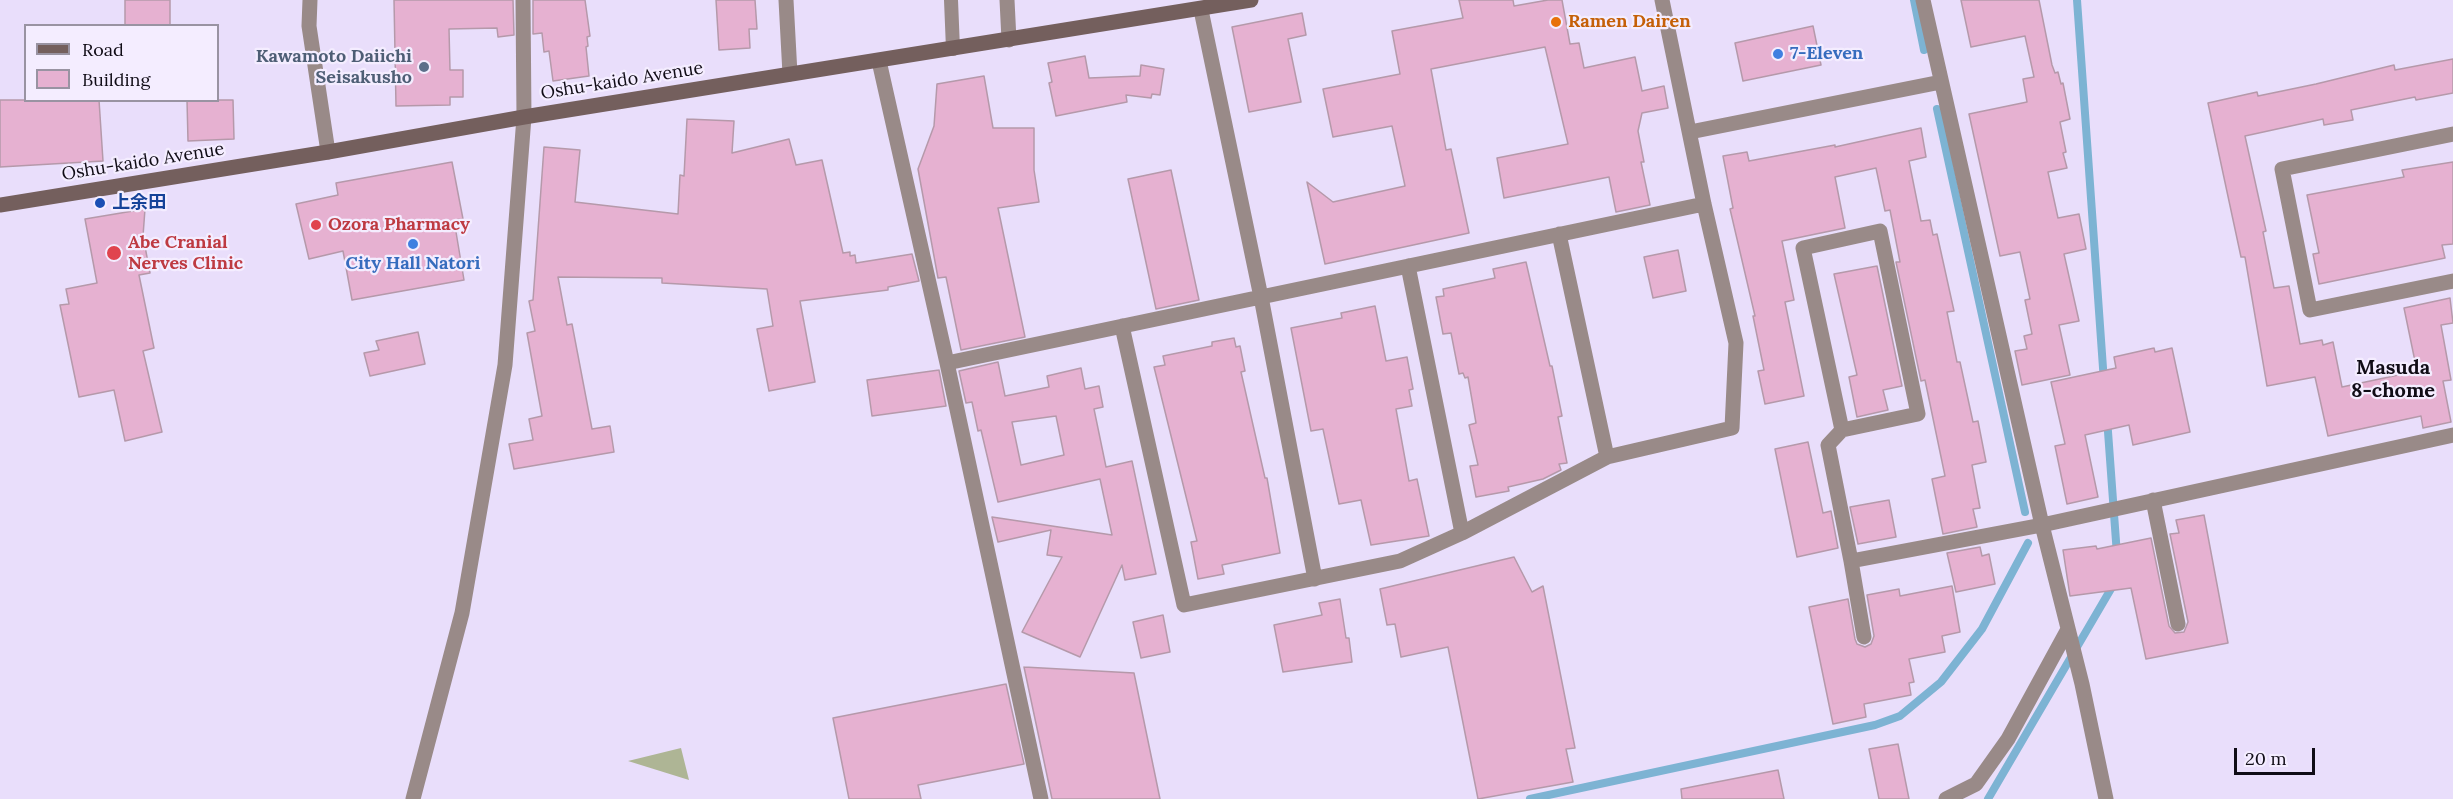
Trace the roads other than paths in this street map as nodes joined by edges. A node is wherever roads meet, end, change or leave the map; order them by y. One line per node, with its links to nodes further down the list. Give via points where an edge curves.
1 (310, 0): 18 (street, via 309,26)
2 (523, 0): 15 (street)
3 (786, 0): 13 (street)
4 (951, 0): 11 (lane)
5 (1007, 0): 10 (street)
6 (1246, 0): 9 (main road, Oshu-kaido Avenue)
7 (1662, 0): 16 (street)
8 (1923, 0): 14 (street)
9 (1201, 10): 10 (main road, Oshu-kaido Avenue); 24 (street)
10 (1009, 40): 11 (main road, Oshu-kaido Avenue)
11 (954, 49): 12 (main road, Oshu-kaido Avenue)
12 (879, 62): 13 (main road, Oshu-kaido Avenue); 26 (street)
13 (790, 74): 15 (main road, Oshu-kaido Avenue)
14 (1941, 82): 16 (street); 31 (street)
15 (524, 117): 18 (main road, Oshu-kaido Avenue); 38 (street, via 505,365 462,613)
16 (1690, 132): 19 (street)
17 (2453, 134): 23 (street, via 2282,169 2310,310)
18 (328, 152): 20 (main road, Oshu-kaido Avenue)
19 (1704, 204): 21 (street); 29 (street, via 1736,343 1732,428)
20 (0, 205)
21 (1559, 234): 22 (street); 29 (street)
22 (1408, 266): 24 (street); 32 (street)
23 (2453, 282)
24 (1261, 297): 25 (street); 34 (street)
25 (1122, 326): 26 (street); 34 (street, via 1184,605)
26 (947, 363): 39 (street)
27 (1842, 430): 27 (street, via 1803,248 1880,231 1918,414); 33 (street, via 1828,445)
28 (2453, 435): 30 (street)
29 (1607, 457): 32 (street)
30 (2153, 500): 31 (street); 35 (street)
31 (2042, 525): 33 (street); 36 (street)
32 (1462, 533): 34 (street, via 1400,561)
33 (1851, 561): 37 (street)
34 (1316, 579)
35 (2178, 624)
36 (2067, 631): 40 (street, via 2008,739 1976,784); 41 (street)
37 (1864, 637)
38 (413, 799)
39 (1041, 799)
40 (1946, 799)
41 (2106, 799)

